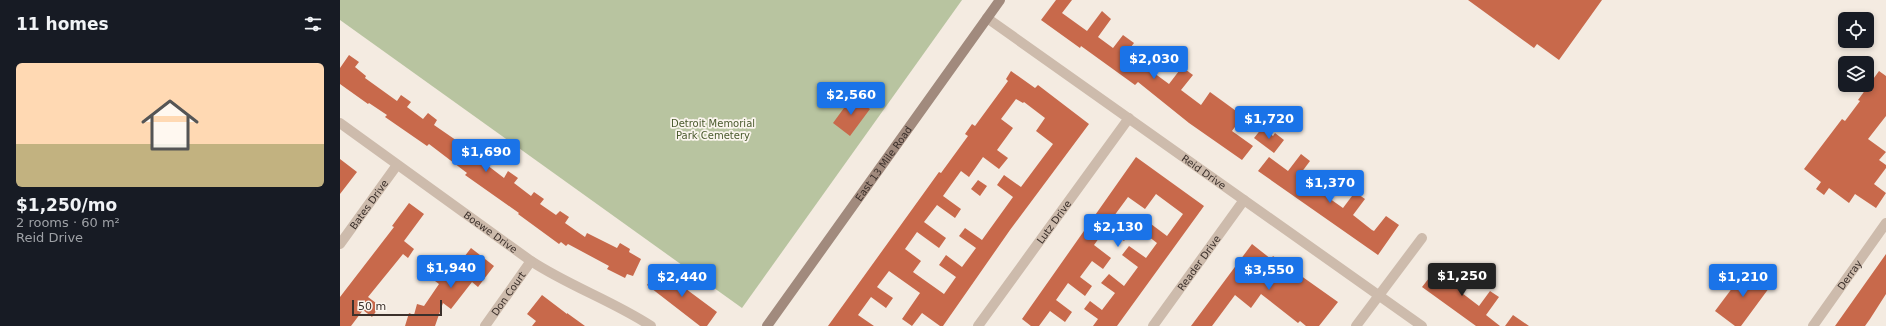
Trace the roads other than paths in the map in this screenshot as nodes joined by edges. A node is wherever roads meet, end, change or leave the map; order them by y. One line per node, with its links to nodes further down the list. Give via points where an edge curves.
1 (1000, 0): 2 (main road, East 13 Mile Road)
2 (987, 18): 3 (street, Reid Drive); 14 (main road, East 13 Mile Road)
3 (1129, 118): 6 (street, Reid Drive); 15 (street, Lutz Drive)
4 (340, 123): 5 (street, Boewe Drive)
5 (397, 165): 9 (street, Bates Drive); 10 (street, Boewe Drive)
6 (1244, 200): 11 (street, Reid Drive); 16 (street, Reader Drive)
7 (1886, 223): 19 (street, Derray)
8 (1422, 238): 11 (street)
9 (340, 244)
10 (531, 262): 12 (street, Don Court); 13 (street, Boewe Drive)
11 (1378, 296): 17 (street); 18 (street, Reid Drive)
12 (485, 326)
13 (651, 326)
14 (767, 326)
15 (978, 326)
16 (1153, 326)
17 (1356, 326)
18 (1422, 326)
19 (1813, 326)

